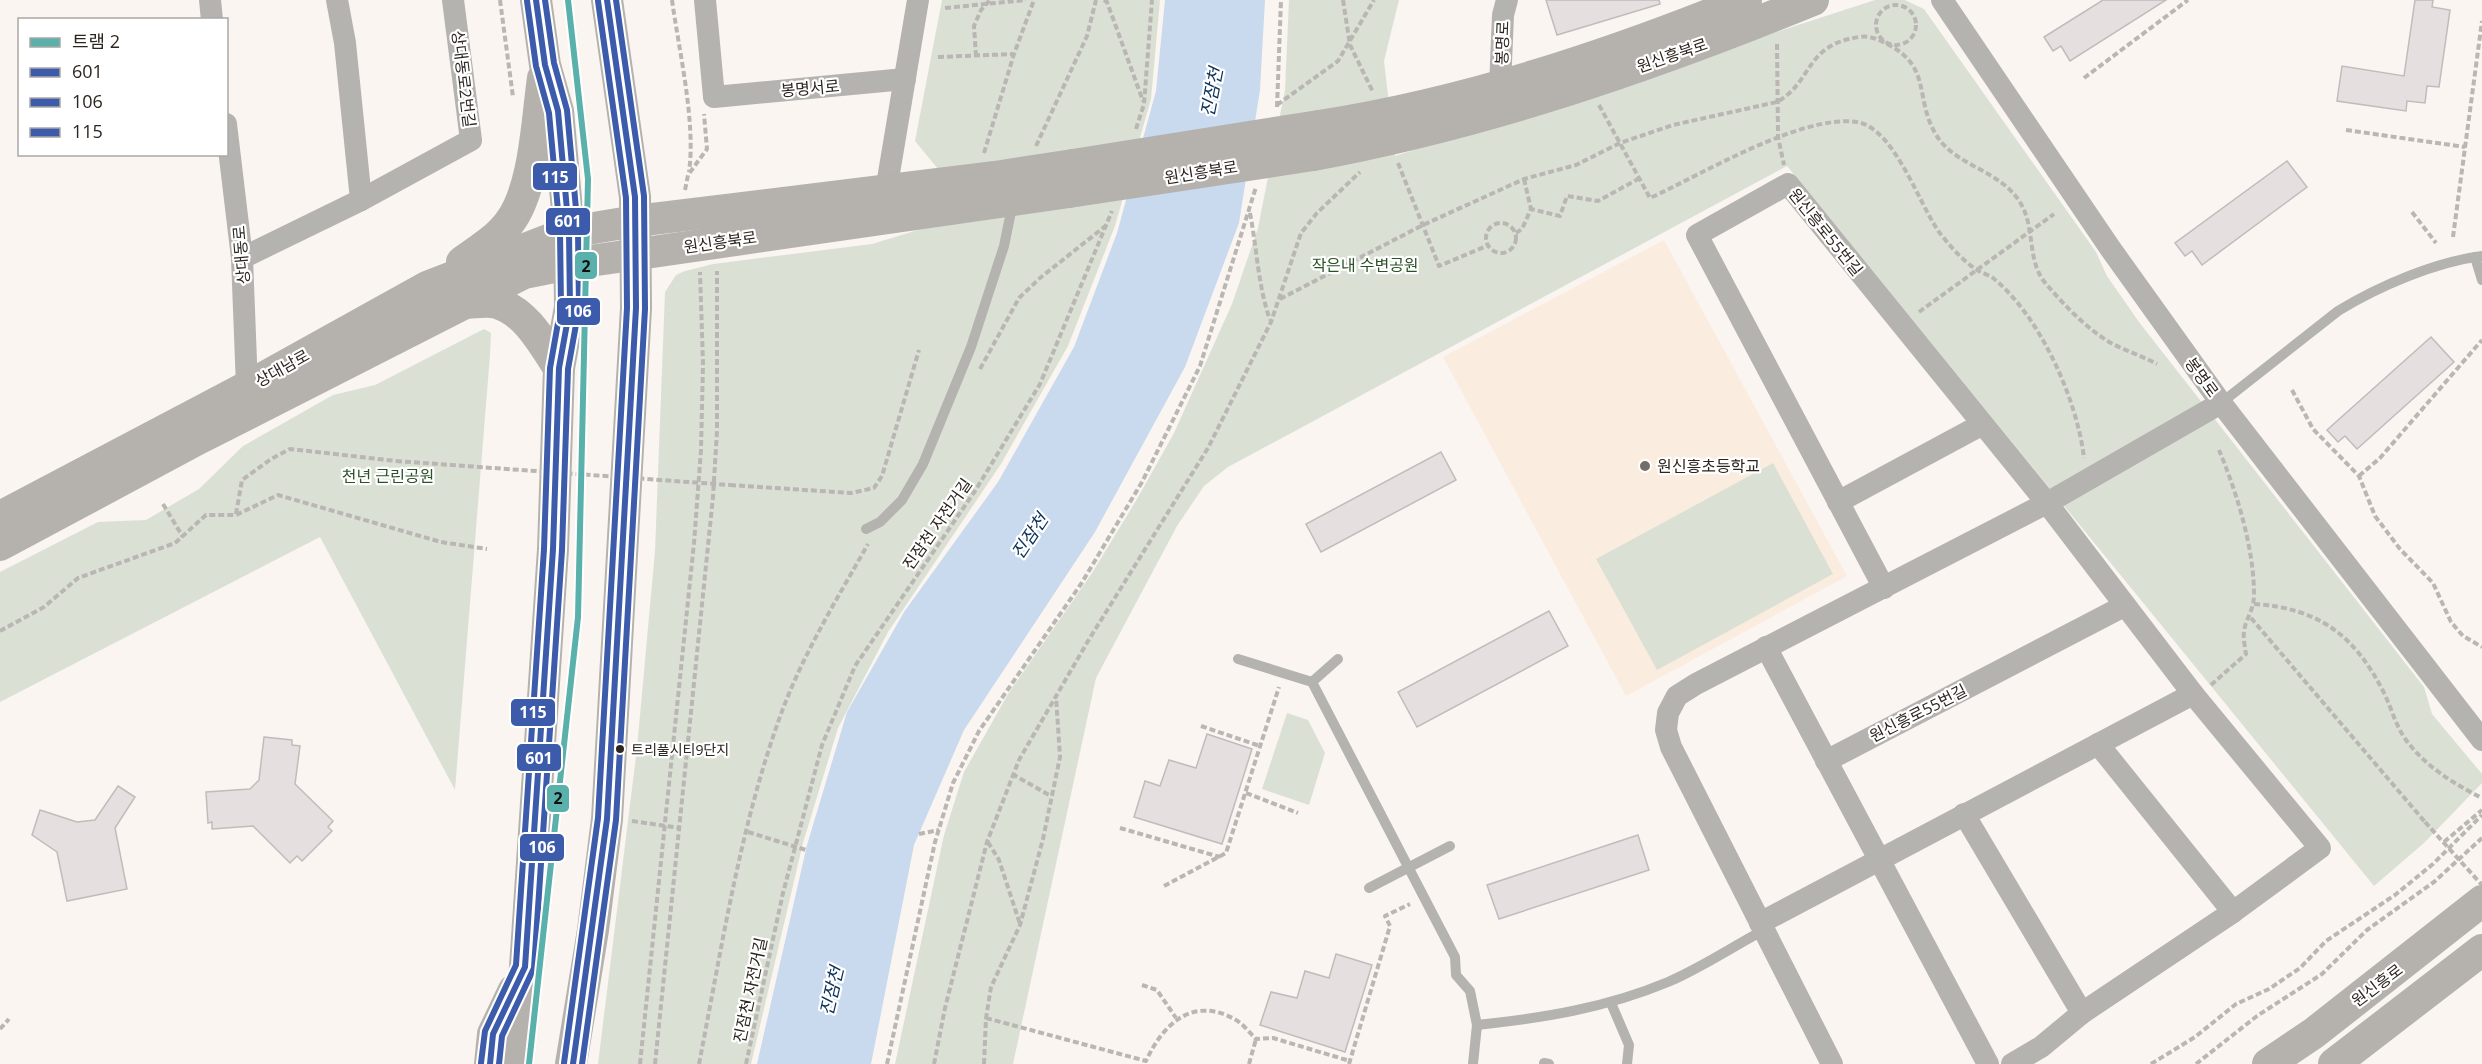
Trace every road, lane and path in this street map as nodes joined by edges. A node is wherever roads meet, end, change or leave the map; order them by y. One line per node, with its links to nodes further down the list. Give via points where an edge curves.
1 (210, 0): 25 (street)
2 (337, 0): 60 (street)
3 (453, 0): 60 (street, 상대동로2번길, via 471,140)
4 (501, 0): 39 (path)
5 (537, 0): 33 (street)
6 (607, 0): 67 (street, via 625,111)
7 (672, 0): 53 (path, via 685,91 691,157)
8 (705, 0): 35 (street, 봉명서로, via 714,97)
9 (918, 0): 35 (street)
10 (1026, 0): 23 (path)
11 (1034, 0): 30 (path)
12 (1096, 0): 48 (path, via 1087,36)
13 (1104, 0): 40 (path)
14 (1152, 0): 40 (path)
15 (1281, 0): 41 (path)
16 (1343, 0): 29 (path)
17 (1374, 0): 29 (path)
18 (1507, 0): 36 (street, 봉명로)
19 (1746, 0): 36 (street, 원신흥북로)
20 (1813, 0): 47 (street, 원신흥북로, via 1714,41 1508,110 1389,141)
21 (1942, 0): 92 (street, 봉명로)
22 (2188, 0): 34 (path)
23 (989, 2): 24 (path); 31 (path, via 974,26)
24 (945, 8)
25 (212, 18)
26 (1876, 19): 26 (path, via 1888,5 1906,6 1913,12 1916,30 1904,44 1886,43 1876,28)
27 (2482, 21): 49 (path)
28 (1777, 44): 45 (path)
29 (1350, 45): 37 (path); 41 (path, via 1338,61)
30 (1014, 54): 31 (path); 51 (path)
31 (976, 56): 32 (path)
32 (938, 57)
33 (545, 65): 69 (street, via 558,111); 82 (street, via 530,172 510,222 489,243)
34 (2084, 78)
35 (905, 79): 59 (street)
36 (1500, 87): 47 (street, 원신흥북로, via 1384,116)
37 (1375, 97)
38 (1598, 102): 54 (path)
39 (514, 103)
40 (1144, 104): 44 (path)
41 (1277, 106): 42 (path)
42 (1274, 116)
43 (2346, 130): 49 (path)
44 (1134, 137)
45 (1778, 137): 54 (path, via 1650,198); 58 (path); 78 (path, via 1839,121 1875,128 1889,144 1929,218 1948,244)
46 (228, 141): 76 (street, 상대동로)
47 (1316, 141): 55 (street, 원신흥북로, bridge)
48 (1035, 146)
49 (2465, 147): 71 (path)
50 (1397, 159): 73 (path, via 1439,266)
51 (981, 165)
52 (1367, 165): 84 (path, via 1301,233)
53 (688, 175)
54 (1640, 178): 63 (path, via 1598,201 1567,196 1560,216)
55 (1071, 179): 59 (street, 원신흥북로); 61 (street, 원신흥북로)
56 (1524, 179): 63 (path)
57 (1258, 180): 65 (path)
58 (1788, 184): 85 (street, 원신흥로55번길); 97 (street, via 1697,235)
59 (886, 191): 67 (street, 원신흥북로)
60 (361, 200): 76 (street, 상대동로2번길)
61 (1014, 200): 74 (street, 원신흥북로); 102 (lane, via 1004,246 971,347 923,464 902,500)
62 (1115, 202): 68 (path, 진잠천 자전거길)
63 (1531, 209): 70 (path)
64 (2412, 212): 72 (path)
65 (1250, 213): 84 (path, via 1263,299); 136 (path, via 1200,366 1142,482 1081,584 979,731 953,783)
66 (2054, 214): 78 (path)
67 (636, 221): 69 (street, 원신흥북로); 74 (street)
68 (1108, 223): 89 (path, via 1019,298); 143 (path, 진잠천 자전거길, via 1040,384 975,491 855,666 822,745)
69 (568, 232): 77 (street); 82 (street, 상대남로)
70 (1516, 233): 73 (path, via 1516,242 1505,253 1496,253); 73 (path, via 1503,223 1494,225 1488,231)
71 (2453, 237)
72 (2436, 243)
73 (1489, 245)
74 (638, 254): 77 (street, 원신흥북로); 167 (street, via 607,819)
75 (2479, 256): 81 (lane); 92 (lane, via 2434,266 2359,298)
76 (242, 258): 90 (street, 상대동로)
77 (569, 264): 83 (street, 상대남로, via 524,273); 88 (street, via 570,307)
78 (1976, 269): 85 (path); 95 (path, via 2009,295 2056,364 2081,436)
79 (717, 271): 134 (path, via 715,465)
80 (700, 272): 133 (path, via 701,450)
81 (2482, 280)
82 (427, 287): 90 (street, 상대남로)
83 (464, 303): 88 (street, via 496,302 515,312 537,334); 105 (street, 상대남로)
84 (1271, 322): 118 (path, via 1208,448)
85 (1900, 324): 93 (street, 원신흥로55번길)
86 (2482, 340): 96 (path, via 2380,458)
87 (919, 350): 100 (path, bridge, via 882,476 874,488 851,492 730,485 396,461 290,449 242,480)
88 (559, 368): 157 (street, via 553,549)
89 (978, 374)
90 (247, 387): 101 (street, 상대남로)
91 (2292, 390): 96 (path, via 2313,429)
92 (2221, 404): 98 (street); 121 (street, 봉명로)
93 (1981, 425): 97 (street); 98 (street, 원신흥로55번길)
94 (2219, 450): 108 (path, via 2244,525)
95 (2084, 459)
96 (2359, 476): 113 (path, via 2375,516 2433,583 2451,622 2463,636)
97 (1838, 502): 107 (street)
98 (2047, 503): 107 (street); 109 (street, 원신흥로55번길)
99 (164, 504): 104 (path)
100 (236, 514): 104 (path, via 206,515); 106 (path, via 278,495 441,542)
101 (0, 517)
102 (880, 522): 103 (lane); 137 (path, via 796,676 770,749)
103 (866, 529)
104 (183, 537): 111 (path, via 153,553 78,578 44,607)
105 (0, 545)
106 (487, 549)
107 (1884, 588): 112 (street)
108 (2254, 604): 110 (path); 128 (path, via 2276,605 2317,617 2345,637 2385,694 2407,741 2441,775)
109 (2124, 606): 119 (street, 원신흥로55번길); 124 (street, 원신흥로55번길)
110 (2251, 618): 119 (path, via 2244,630 2246,654 2216,682); 141 (path, bridge)
111 (0, 631)
112 (1766, 647): 124 (street); 155 (street, via 1677,696 1668,713 1666,730)
113 (2482, 647)
114 (1238, 659): 116 (lane)
115 (1338, 659): 116 (lane)
116 (1312, 682): 147 (lane)
117 (1279, 686): 123 (path)
118 (1056, 694): 125 (path); 127 (path, via 1060,757)
119 (2193, 694): 122 (street); 153 (street, 원신흥로55번길, via 2320,848)
120 (1201, 726): 123 (path)
121 (2482, 741)
122 (2098, 744): 131 (street); 153 (street)
123 (1260, 746): 126 (path)
124 (1826, 761): 146 (street)
125 (1012, 774): 127 (path); 140 (path)
126 (1246, 792): 130 (path); 145 (path, via 1226,853)
127 (1051, 796): 154 (path)
128 (2482, 798)
129 (2482, 812): 141 (path); 185 (path, via 2433,864 2326,941 2300,968 2269,989 2236,1004)
130 (1298, 813)
131 (1964, 814): 146 (street); 160 (street)
132 (631, 820): 133 (path)
133 (665, 827): 134 (path); 172 (path)
134 (680, 828): 173 (path)
135 (1120, 828): 145 (path)
136 (939, 830): 138 (path); 176 (path)
137 (748, 832): 143 (path); 174 (path)
138 (919, 834)
139 (2482, 838): 186 (path, via 2434,882 2367,930 2322,974 2257,1016)
140 (987, 842): 154 (path, via 999,860); 177 (path)
141 (2444, 842): 148 (path, bridge)
142 (1450, 846): 147 (lane)
143 (795, 847): 144 (path); 175 (path, 진잠천 자전거길)
144 (806, 850)
145 (1220, 857): 149 (path)
146 (1879, 859): 155 (street); 183 (street)
147 (1409, 867): 150 (lane); 164 (lane, via 1455,957 1456,975 1470,992)
148 (2482, 885)
149 (1164, 886)
150 (1369, 888)
151 (2482, 901): 187 (street, 원신흥로, via 2314,1034)
152 (1410, 904): 169 (path, via 1385,916 1390,926)
153 (2233, 912): 160 (street, 원신흥로55번길)
154 (1020, 925): 161 (path, via 991,987)
155 (1762, 926): 159 (lane, via 1669,982); 182 (street)
156 (2482, 950): 188 (street)
157 (525, 968): 170 (street, via 494,1034); 171 (street)
158 (1142, 986): 162 (path, via 1157,990)
159 (1611, 1003): 164 (lane, via 1541,1018); 181 (lane, via 1629,1045)
160 (2082, 1013): 184 (street, 원신흥로55번길, via 2041,1047)
161 (986, 1018): 168 (path); 178 (path)
162 (1176, 1018): 166 (path, via 1205,1010 1236,1020); 168 (path, via 1156,1038)
163 (9, 1019): 165 (path)
164 (1477, 1025): 180 (lane)
165 (0, 1029)
166 (1256, 1039): 169 (path, via 1273,1038); 179 (path)
167 (572, 1062)
168 (1145, 1063)
169 (1349, 1063)
170 (490, 1064)
171 (515, 1064)
172 (640, 1064)
173 (655, 1064)
174 (699, 1064)
175 (746, 1064)
176 (887, 1064)
177 (934, 1064)
178 (984, 1064)
179 (1249, 1064)
180 (1473, 1064)
181 (1627, 1064)
182 (1832, 1064)
183 (1988, 1064)
184 (2012, 1064)
185 (2151, 1064)
186 (2196, 1064)
187 (2268, 1064)
188 (2334, 1064)

